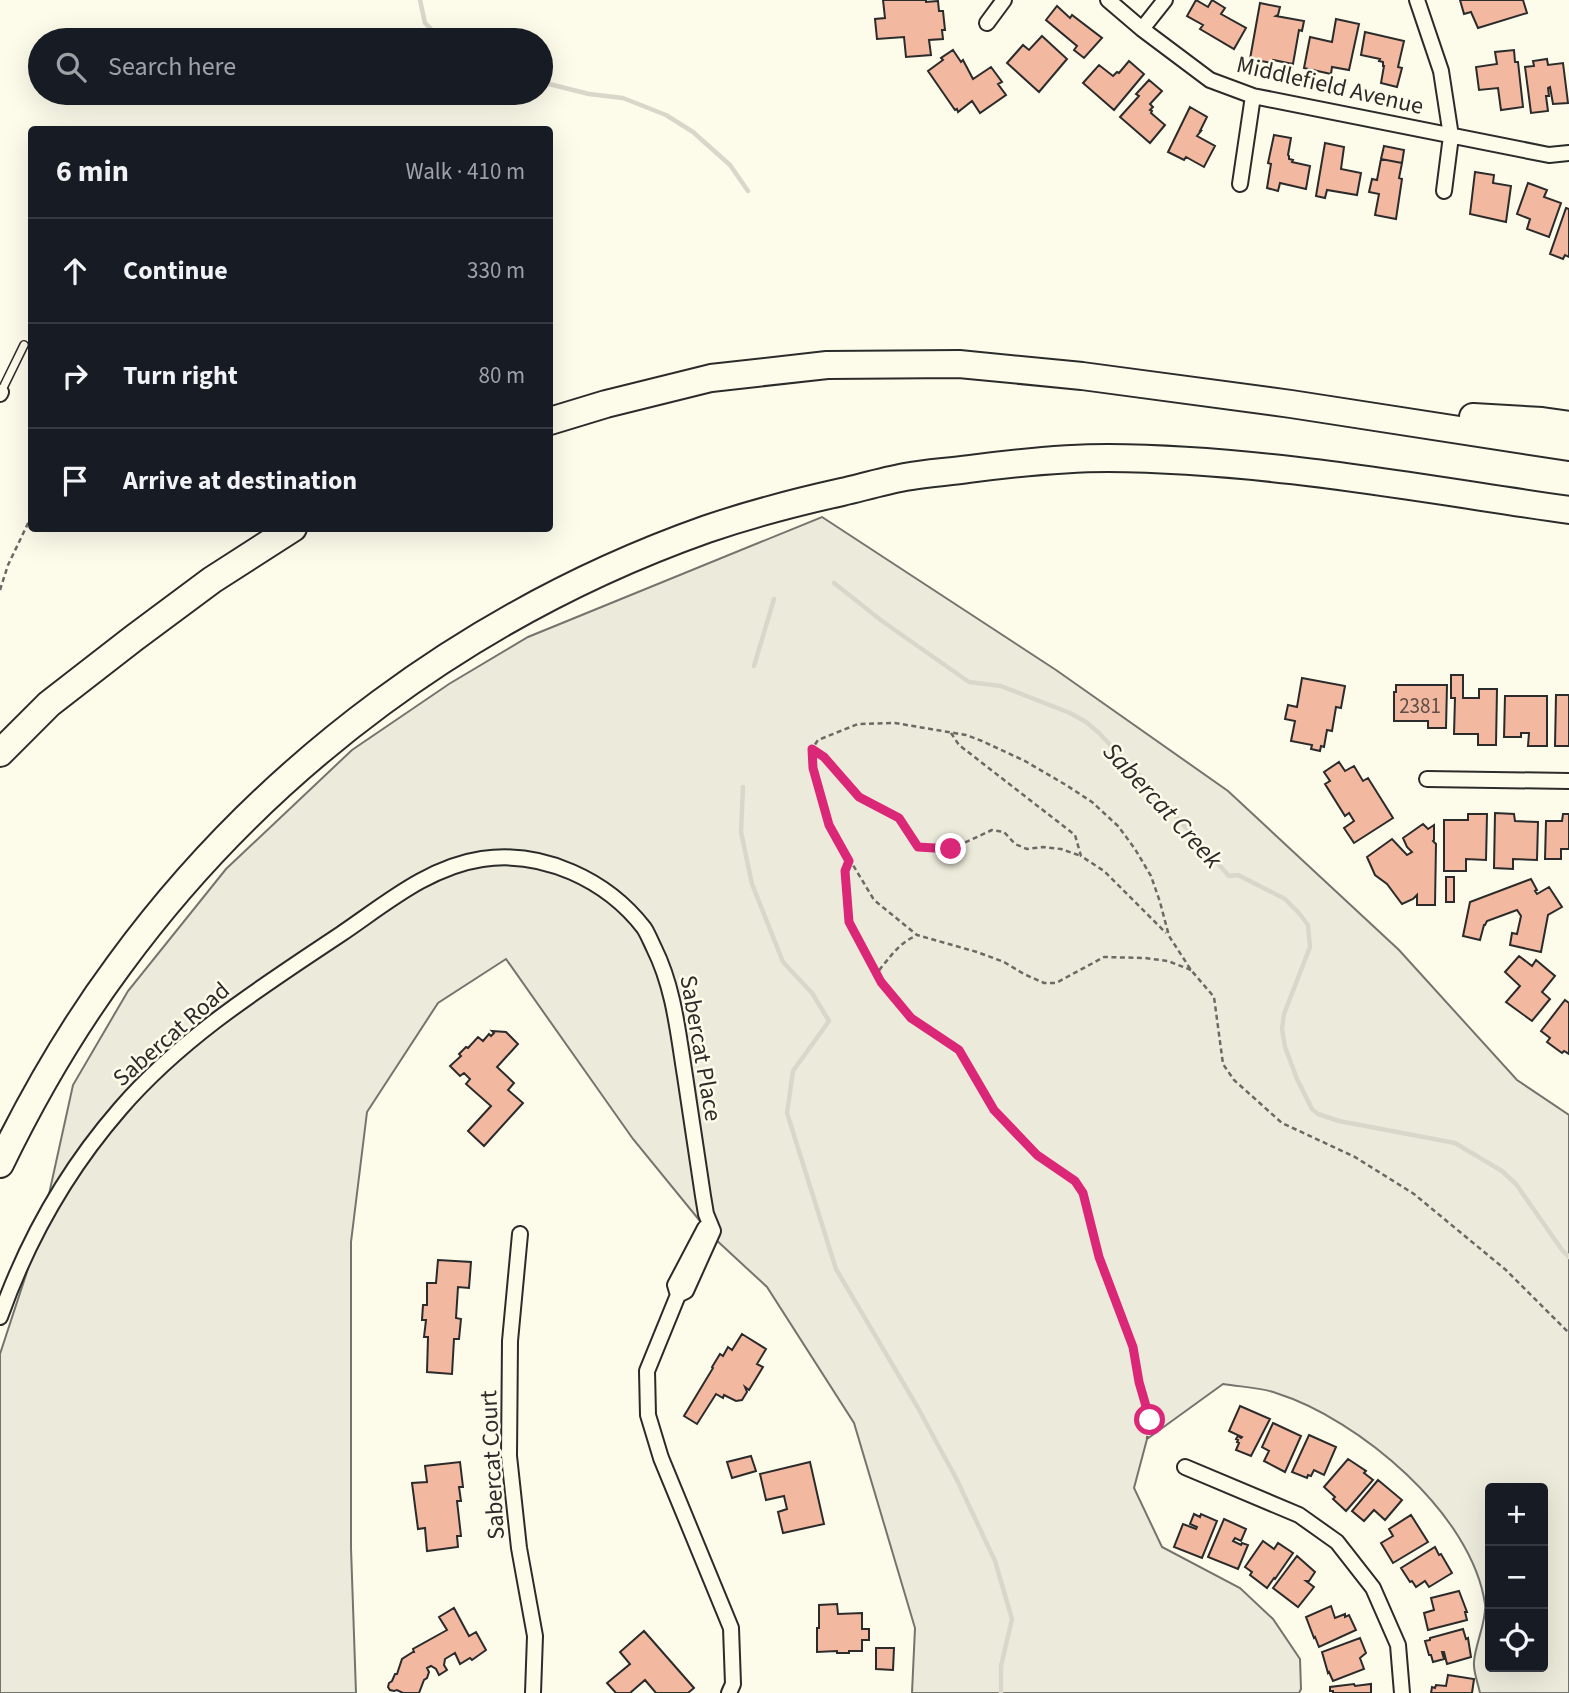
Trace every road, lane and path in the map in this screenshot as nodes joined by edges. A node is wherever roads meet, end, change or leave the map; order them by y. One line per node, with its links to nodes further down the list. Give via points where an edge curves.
1 (1004, 0): 5 (street)
2 (1108, 0): 6 (street, Middlefield Avenue)
3 (1165, 0): 6 (street)
4 (1418, 0): 8 (street, via 1441,71)
5 (987, 23)
6 (1142, 29): 7 (street, Middlefield Avenue, via 1210,80)
7 (1253, 96): 8 (street, Middlefield Avenue); 10 (street)
8 (1451, 136): 9 (street, Middlefield Avenue, via 1549,155); 11 (street)
9 (1569, 153)
10 (1240, 184)
11 (1444, 191)
12 (24, 345): 13 (lane)
13 (1, 393)
14 (1291, 404): 15 (highway, via 959,364 827,365 711,379); 16 (highway); 17 (highway)
15 (553, 420)
16 (1569, 425)
17 (1569, 447)
18 (1569, 510): 34 (highway, via 1288,470 1206,461 1105,458 907,477 709,528 620,564 539,603 405,684 282,784 225,840 119,964 26,1110)
19 (28, 523): 21 (path)
20 (287, 532): 24 (highway, via 134,638 49,704)
21 (0, 590)
22 (951, 733): 23 (path, via 895,723 858,724 818,740); 27 (path, via 1075,835); 31 (path, via 982,741 1024,761 1092,802 1118,826 1151,876)
23 (812, 749): 27 (path, via 859,797 899,818 918,847 951,849 992,830 1004,832 1027,849 1060,849); 28 (path, via 829,825)
24 (0, 753)
25 (1427, 779): 26 (street)
26 (1569, 781)
27 (1081, 856): 31 (path, via 1104,872)
28 (849, 861): 30 (path, via 874,900); 33 (path, via 845,871 849,922)
29 (418, 882): 36 (street, Sabercat Road, via 211,1023 121,1108 54,1199); 41 (street, Sabercat Place, via 449,867 482,859 516,857 554,864 620,902 645,930 664,967 711,1226 676,1285 678,1295 647,1371 648,1415 661,1458 732,1628 733,1684)
30 (917, 935): 32 (path, via 1004,962 1044,983 1056,983 1104,957 1168,961); 33 (path, via 880,969)
31 (1169, 936): 32 (path)
32 (1191, 970): 37 (path, via 1214,997 1223,1064 1234,1080 1282,1123 1355,1157 1414,1194 1506,1270)
33 (881, 982): 38 (path, via 911,1018 959,1050 994,1110 1037,1155 1075,1181 1083,1193 1099,1257 1133,1347 1150,1420)
34 (0, 1164)
35 (520, 1234): 40 (street, Sabercat Court, via 510,1341 509,1455 535,1636)
36 (0, 1317)
37 (1569, 1334)
38 (1146, 1439)
39 (1185, 1467): 42 (street, via 1299,1515 1337,1542 1373,1588 1398,1645)
40 (533, 1693)
41 (729, 1693)
42 (1402, 1693)

